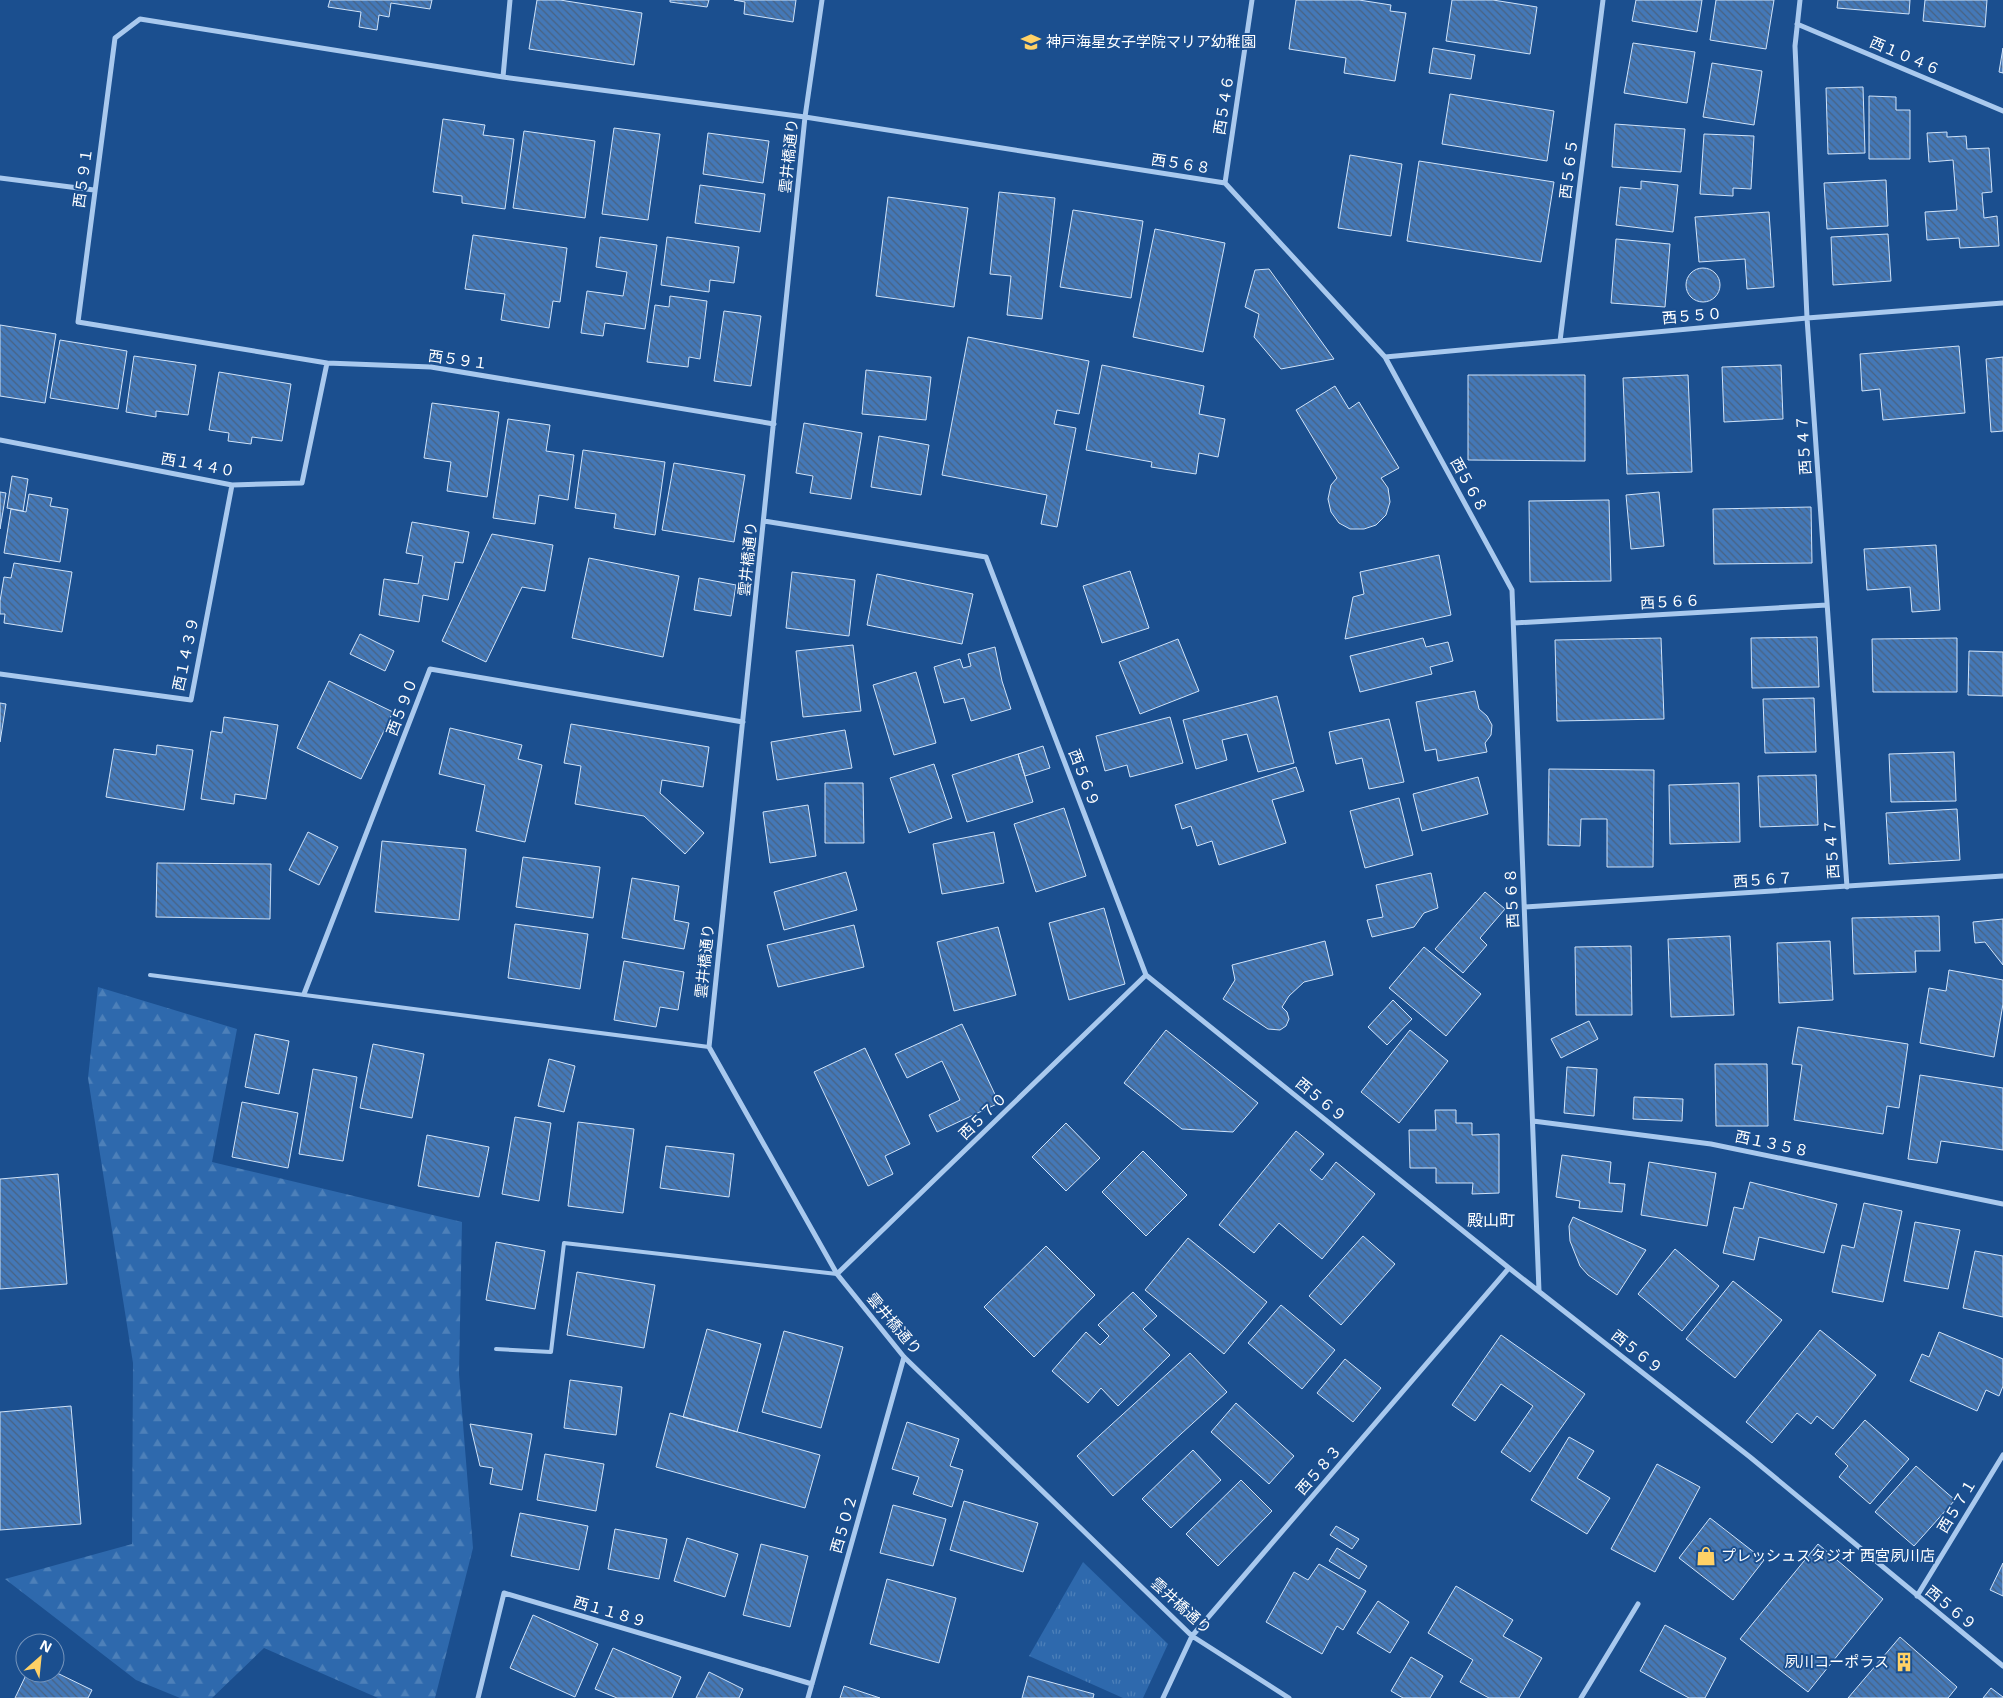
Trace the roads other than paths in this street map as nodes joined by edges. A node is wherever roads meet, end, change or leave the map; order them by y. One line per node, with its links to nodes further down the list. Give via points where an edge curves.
1 (510, 0): 7 (street)
2 (822, 0): 9 (street, 雲井橋通り)
3 (1252, 0): 11 (street, 西５４６)
4 (1603, 0): 15 (street, 西５６５)
5 (1800, 0): 6 (street, 西５４７)
6 (1797, 24): 8 (street, 西１０４６); 14 (street, 西５４７, via 1795,46)
7 (503, 77): 9 (street, 西５９１); 12 (street, 西５９１, via 140,19 115,38)
8 (2003, 111)
9 (805, 117): 11 (street, 西５６８); 18 (street, 雲井橋通り)
10 (0, 178): 12 (street)
11 (1225, 183): 16 (street, 西５６８)
12 (94, 190): 17 (street, 西５９１, via 78,322)
13 (2003, 303): 14 (street, 西５５０)
14 (1807, 318): 15 (street, 西５５０); 22 (street, 西５４７)
15 (1560, 341): 16 (street, 西５５０)
16 (1385, 357): 23 (street, 西５６８, via 1512,590)
17 (327, 363): 18 (street, 西５９１, via 431,367); 20 (street, 西１４４０, via 302,483)
18 (774, 424): 21 (street, 雲井橋通り)
19 (0, 440): 20 (street, 西１４４０)
20 (232, 485): 24 (street, 西１４３９, via 191,700)
21 (764, 521): 25 (street, 雲井橋通り); 30 (street, 西５６９, via 986,557)
22 (1827, 605): 23 (street, 西５６６); 27 (street, 西５４７)
23 (1514, 623): 28 (street, 西５６８)
24 (0, 674)
25 (743, 722): 31 (street, 西５９０, via 430,669); 32 (street, 雲井橋通り)
26 (2003, 876): 27 (street, 西５６７)
27 (1847, 887): 28 (street, 西５６７)
28 (1525, 907): 33 (street, 西５６８)
29 (150, 975): 31 (lane)
30 (1146, 975): 35 (street, 西５６９); 36 (street, 西５７０)
31 (304, 994): 32 (lane)
32 (709, 1047): 36 (street, 雲井橋通り)
33 (1533, 1121): 34 (street, 西１３５８, via 1711,1144); 37 (street, 西５６８)
34 (2003, 1204)
35 (1509, 1268): 37 (street, 西５６９); 43 (street, 西５８３)
36 (837, 1274): 38 (lane, via 564,1243 551,1352); 39 (street, 雲井橋通り)
37 (1539, 1291): 41 (street, 西５６９, via 1750,1457)
38 (496, 1350)
39 (904, 1358): 43 (street, 雲井橋通り); 45 (street, 西５０２)
40 (2003, 1454): 41 (street, 西５７１)
41 (1917, 1596): 44 (street, 西５６９)
42 (1638, 1604): 50 (street)
43 (1192, 1636): 48 (street, 西５８３); 49 (street, 雲井橋通り)
44 (2003, 1666)
45 (812, 1684): 46 (street, 西１１８９, via 504,1593); 47 (street, 西５０２)
46 (478, 1698)
47 (808, 1698)
48 (1163, 1698)
49 (1289, 1698)
50 (1581, 1698)

